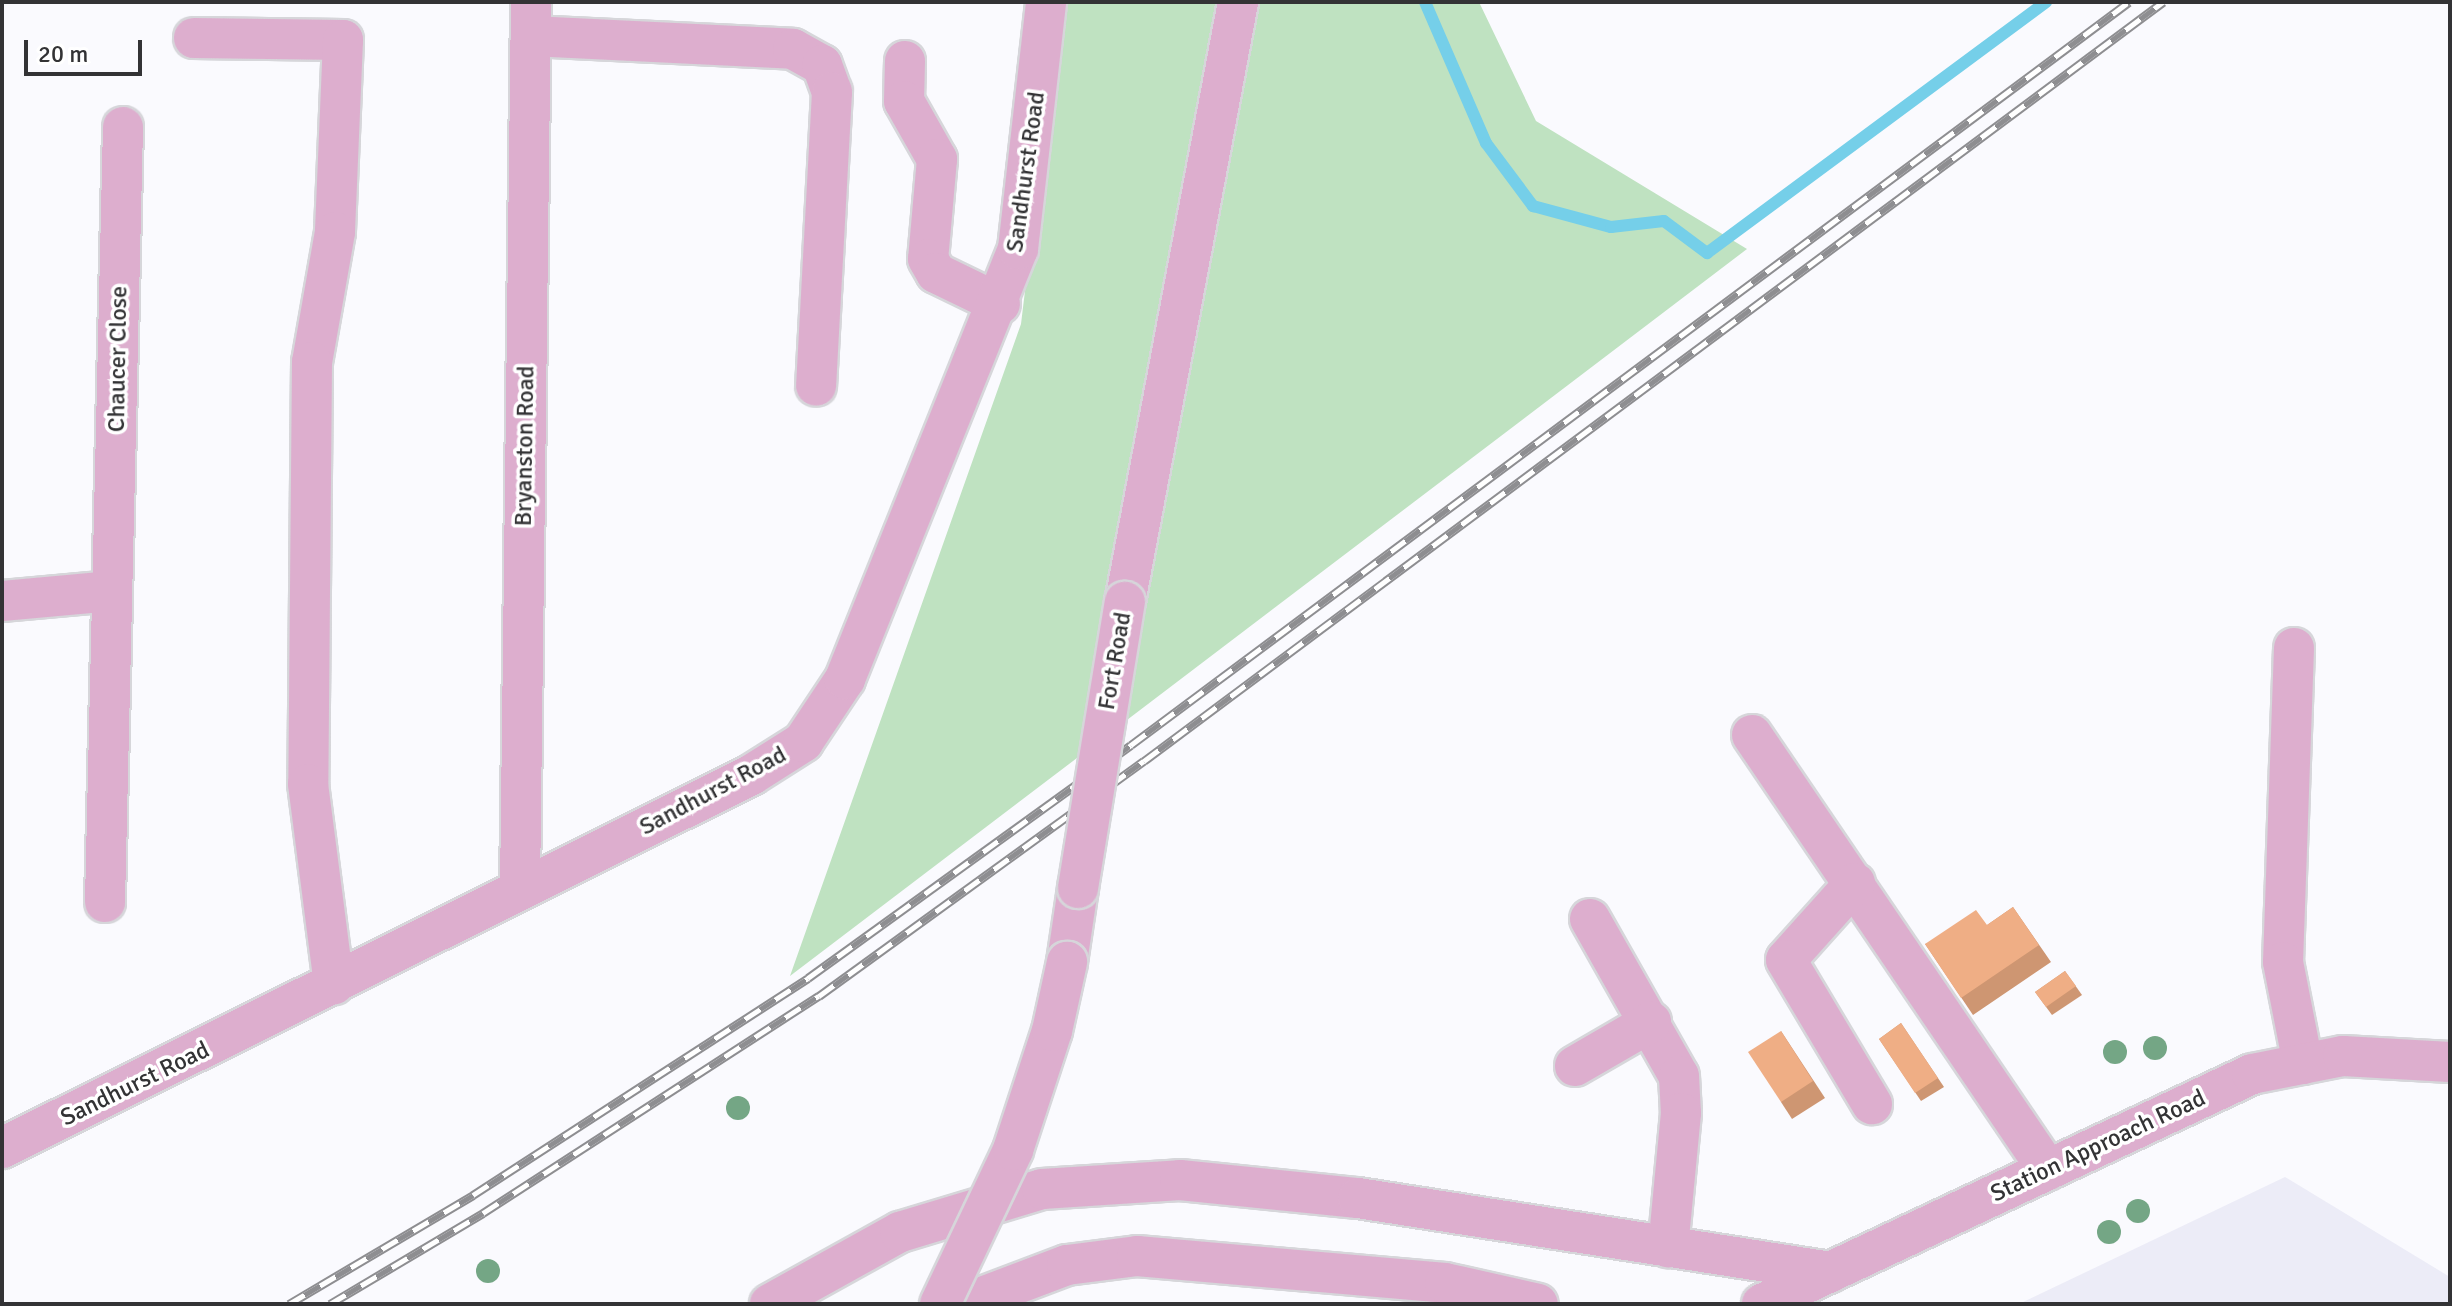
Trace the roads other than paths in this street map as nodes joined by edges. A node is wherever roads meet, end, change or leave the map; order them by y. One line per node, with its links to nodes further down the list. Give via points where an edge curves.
1 (1046, 2): 7 (street, Sandhurst Road, via 1029,188 1018,249)
2 (1238, 2): 27 (street, Fort Road, bridge, via 1125,602 1067,962 1052,1031)
3 (531, 19): 8 (street, via 793,49 822,65 832,92); 14 (street, Bryanston Road)
4 (194, 38): 17 (street, via 343,40 335,232 312,362 308,784)
5 (905, 61): 7 (street, via 904,101 937,159 928,259 936,273)
6 (123, 127): 9 (street, Chaucer Close)
7 (1000, 304): 14 (street, Sandhurst Road, via 845,679 803,742 751,775)
8 (816, 386)
9 (112, 591): 10 (street); 15 (street, Chaucer Close)
10 (2, 601)
11 (2294, 648): 20 (street, via 2283,962)
12 (1752, 735): 13 (street)
13 (1855, 883): 22 (street, via 1786,960); 24 (street)
14 (520, 889): 17 (street, Sandhurst Road)
15 (105, 902)
16 (1590, 919): 18 (street)
17 (334, 984): 23 (street, Sandhurst Road)
18 (1651, 1022): 21 (street); 25 (street, via 1681,1089)
19 (2450, 1062): 20 (street, Station Approach Road, via 2343,1056)
20 (2303, 1064): 24 (street, Station Approach Road, via 2252,1074)
21 (1575, 1066)
22 (1872, 1104)
23 (2, 1148)
24 (2048, 1170): 26 (street, Station Approach Road)
25 (1668, 1247): 26 (street); 28 (street, via 1358,1198 1180,1180 1042,1189 900,1232)
26 (1830, 1272): 30 (street, Station Approach Road)
27 (958, 1301): 29 (street, via 1067,1265 1137,1256 1445,1283)
28 (770, 1304)
29 (1538, 1304)
30 (1762, 1304)

